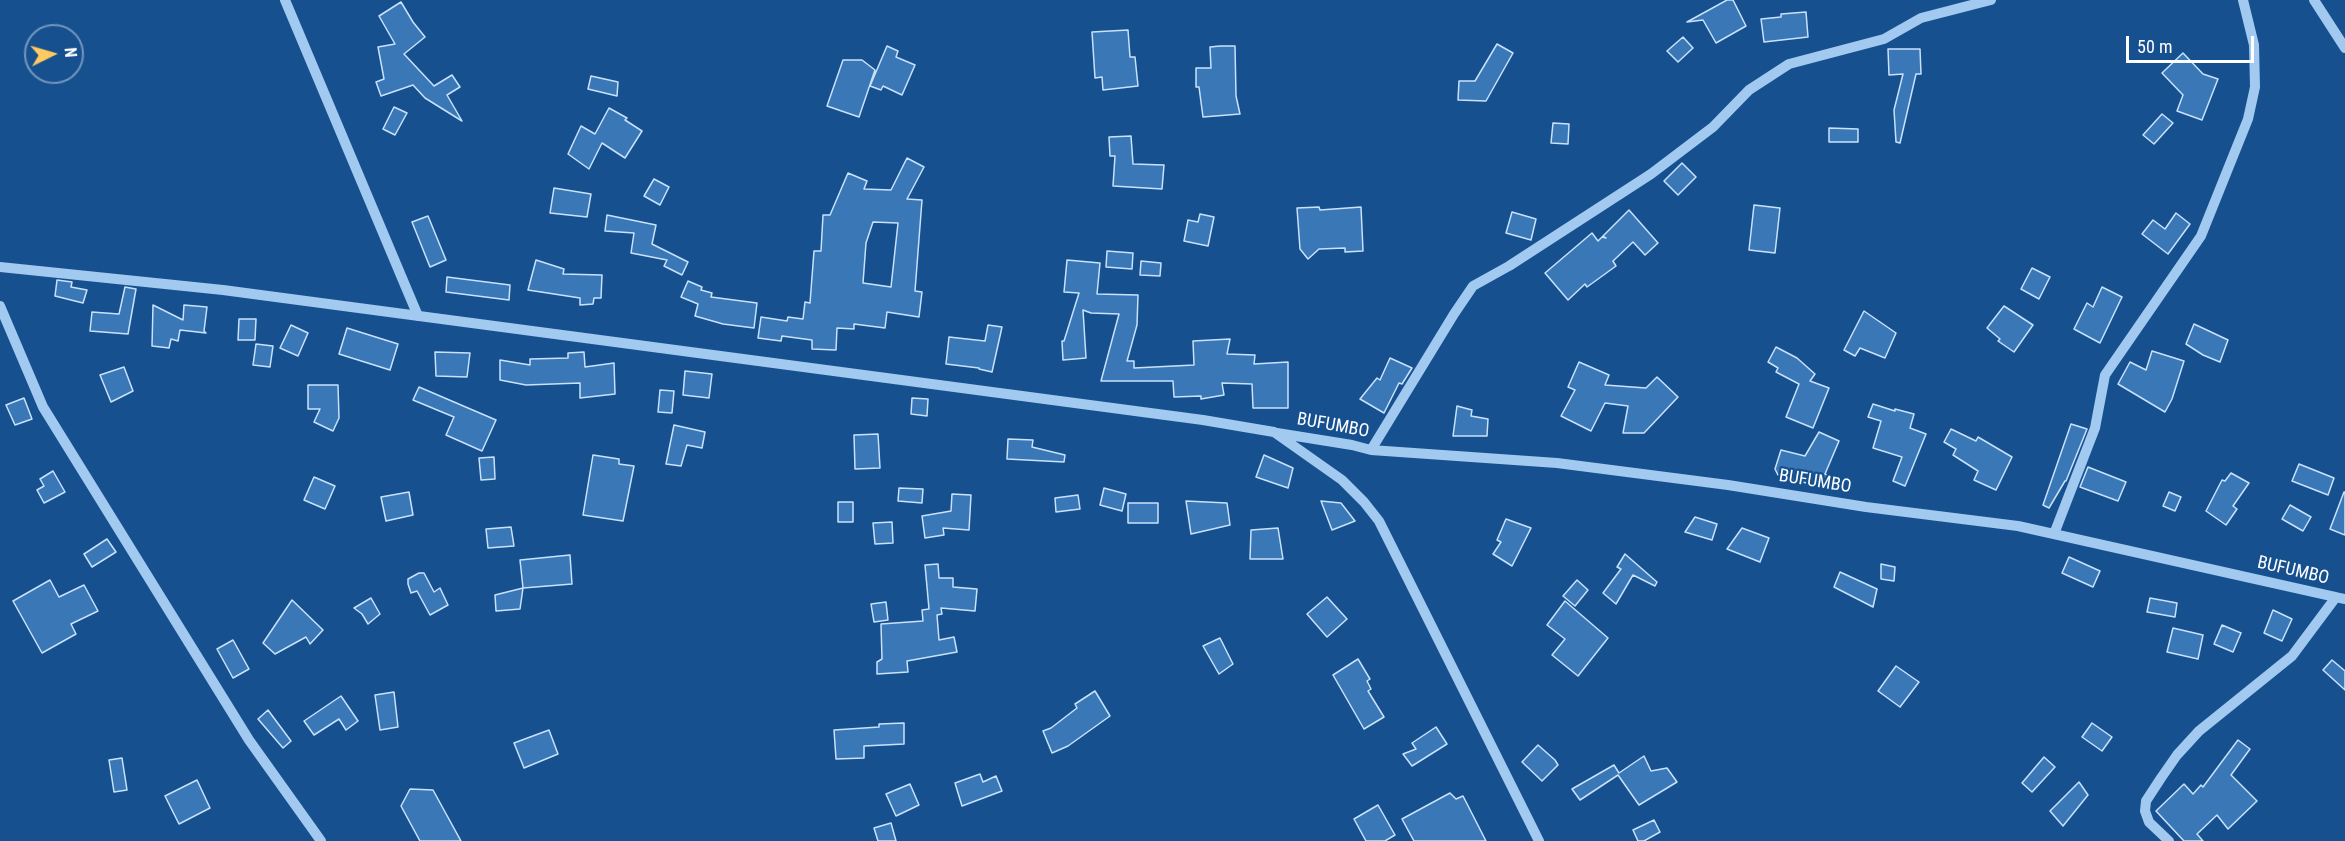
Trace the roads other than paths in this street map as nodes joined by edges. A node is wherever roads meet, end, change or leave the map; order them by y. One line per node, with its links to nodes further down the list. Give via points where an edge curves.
1 (285, 0): 8 (street)
2 (1991, 0): 10 (street, via 1921,18 1884,39 1790,64 1749,90 1713,127 1651,174 1473,286)
3 (2243, 0): 11 (street, via 2254,45 2255,87 2248,119 2201,236 2105,375 2095,428)
4 (2314, 0): 5 (street)
5 (2345, 48)
6 (0, 267): 8 (street, BUFUMBO, via 223,290)
7 (0, 306): 13 (street, via 49,417 249,740)
8 (418, 316): 9 (street, BUFUMBO)
9 (1274, 432): 10 (street, BUFUMBO); 14 (street, via 1342,480 1379,521)
10 (1371, 450): 11 (street, BUFUMBO, via 1557,463 1980,520)
11 (2054, 534): 12 (street, BUFUMBO)
12 (2341, 598): 15 (street, via 2292,656 2199,731 2177,755 2146,801 2145,811 2149,822)
13 (321, 841)
14 (1539, 841)
15 (2169, 841)

